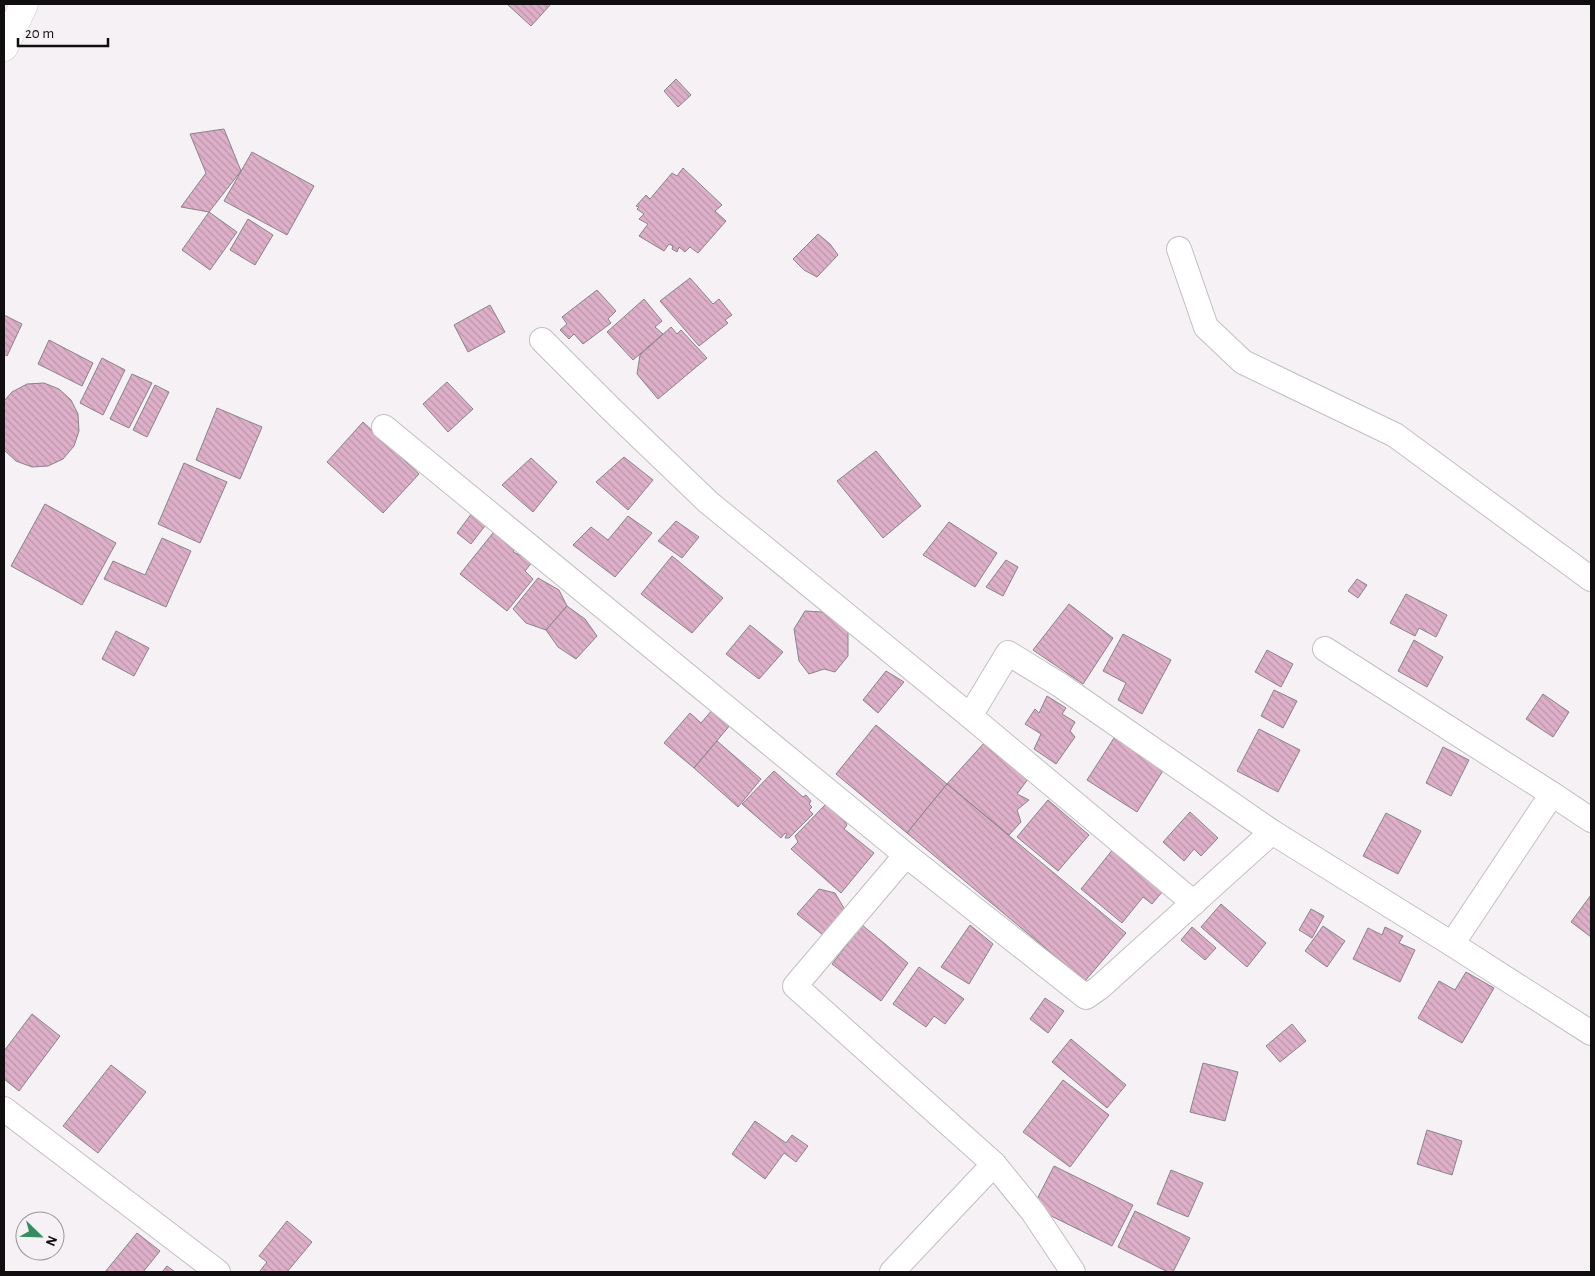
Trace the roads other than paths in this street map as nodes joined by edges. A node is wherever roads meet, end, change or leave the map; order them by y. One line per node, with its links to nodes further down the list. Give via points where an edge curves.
1 (24, 4): 2 (street)
2 (4, 47)
3 (1179, 249): 6 (street, via 1206,327 1243,362 1395,434)
4 (542, 340): 8 (street, via 708,502)
5 (384, 427): 12 (street)
6 (1591, 579)
7 (1325, 649): 9 (street)
8 (970, 716): 11 (street, via 1008,653 1060,685); 13 (street)
9 (1552, 794): 10 (street); 14 (street)
10 (1591, 820)
11 (1272, 832): 13 (street); 14 (street)
12 (906, 855): 13 (street, via 1086,997); 17 (street, via 795,986)
13 (1194, 903)
14 (1452, 944): 15 (street)
15 (1591, 1033)
16 (4, 1109): 18 (street)
17 (994, 1164): 19 (street); 20 (street, via 1033,1212)
18 (218, 1272)
19 (892, 1272)
20 (1074, 1272)

